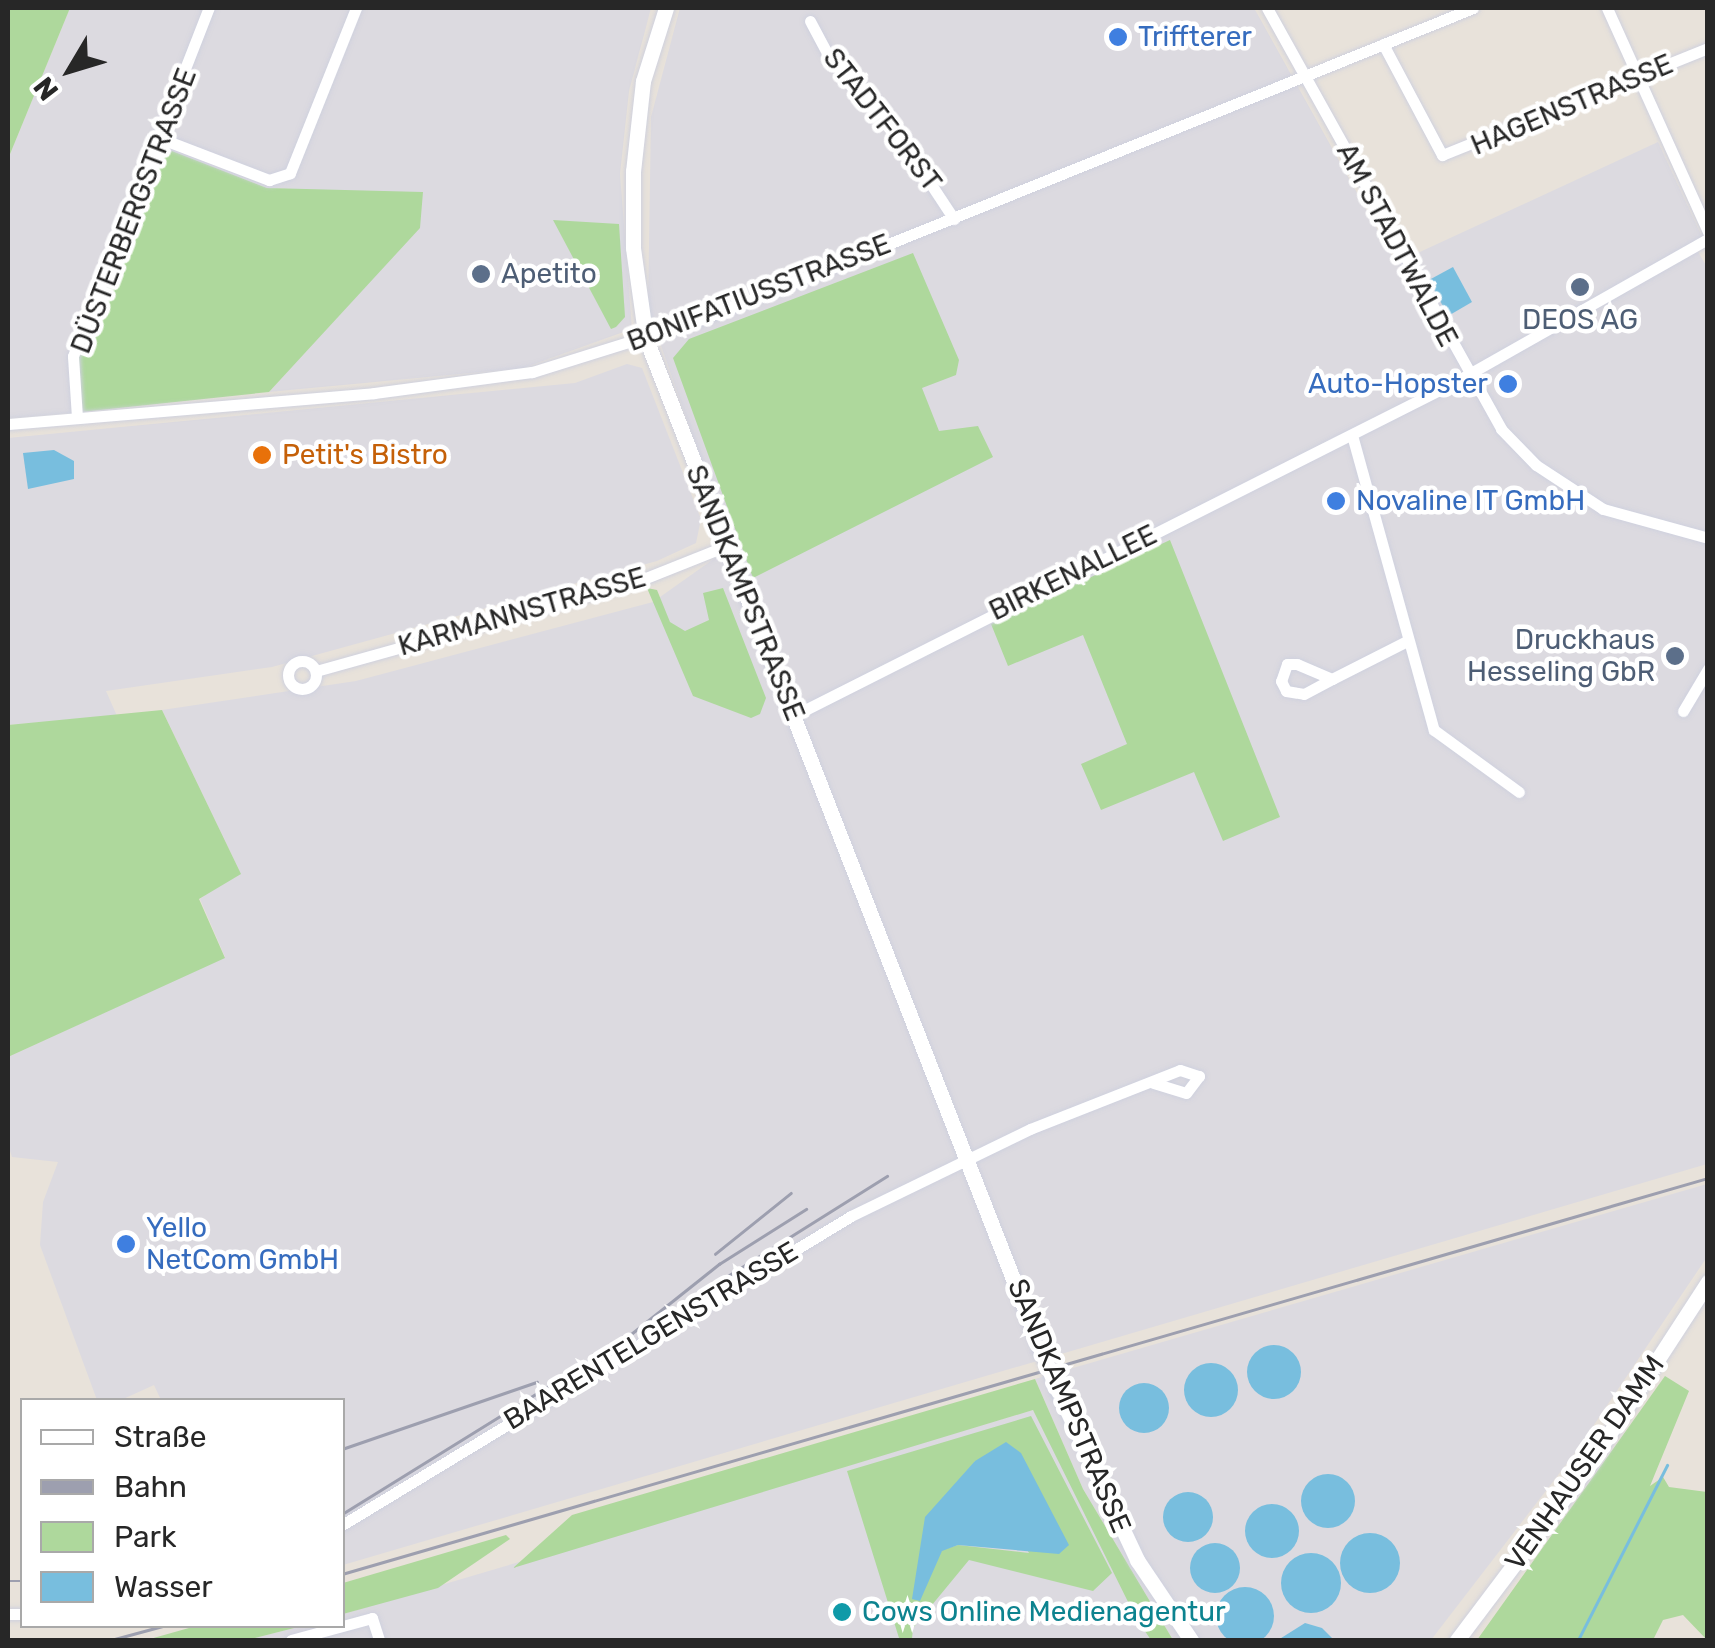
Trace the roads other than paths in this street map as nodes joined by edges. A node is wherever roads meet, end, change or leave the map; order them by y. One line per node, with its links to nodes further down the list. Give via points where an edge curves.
1 (209, 8): 13 (street, DÜSTERBERGSTRASSE)
2 (356, 8): 13 (street, via 290,173 268,180)
3 (666, 8): 16 (street, SANDKAMPSTRASSE, via 643,81 633,171 633,248)
4 (1267, 8): 11 (street, AM STADTWALDE)
5 (1472, 8): 7 (street, BONIFATIUSSTRASSE)
6 (1607, 8): 12 (street)
7 (1451, 11): 9 (street, BONIFATIUSSTRASSE)
8 (810, 21): 14 (street, STADTFORST, via 827,54 884,113)
9 (1383, 44): 11 (street, BONIFATIUSSTRASSE); 12 (street, HAGENSTRASSE, via 1433,149 1442,155)
10 (1708, 48): 12 (street, HAGENSTRASSE)
11 (1305, 76): 14 (street, BONIFATIUSSTRASSE); 17 (street, AM STADTWALDE)
12 (1636, 78): 15 (street)
13 (162, 139): 18 (street, DÜSTERBERGSTRASSE, via 73,356)
14 (954, 219): 16 (street, BONIFATIUSSTRASSE)
15 (1708, 235): 17 (street, BIRKENALLEE)
16 (646, 340): 18 (street, BONIFATIUSSTRASSE, via 467,383); 22 (street, SANDKAMPSTRASSE)
17 (1467, 376): 20 (street, BIRKENALLEE); 21 (street, AM STADTWALDE, via 1502,429 1559,483 1632,521)
18 (77, 417): 19 (street, BONIFATIUSSTRASSE)
19 (8, 424)
20 (1352, 435): 23 (street); 28 (street, BIRKENALLEE)
21 (1708, 538)
22 (726, 546): 25 (street, KARMANNSTRASSE, via 623,585); 28 (street, SANDKAMPSTRASSE)
23 (1407, 641): 26 (street); 29 (street, via 1434,730)
24 (1708, 669): 27 (street)
25 (316, 671)
26 (1332, 680)
27 (1683, 711)
28 (795, 715): 31 (street, SANDKAMPSTRASSE)
29 (1519, 792)
30 (1153, 1083): 31 (street)
31 (966, 1160): 33 (street, BAARENTELGENSTRASSE, via 799,1246); 38 (street, SANDKAMPSTRASSE, bridge, via 1058,1391 1137,1560)
32 (1708, 1282): 39 (street, VENHAUSER DAMM, via 1591,1462)
33 (345, 1523)
34 (345, 1625): 37 (street, via 372,1618)
35 (336, 1628): 36 (street)
36 (292, 1640)
37 (379, 1640)
38 (1191, 1640)
39 (1456, 1640)

